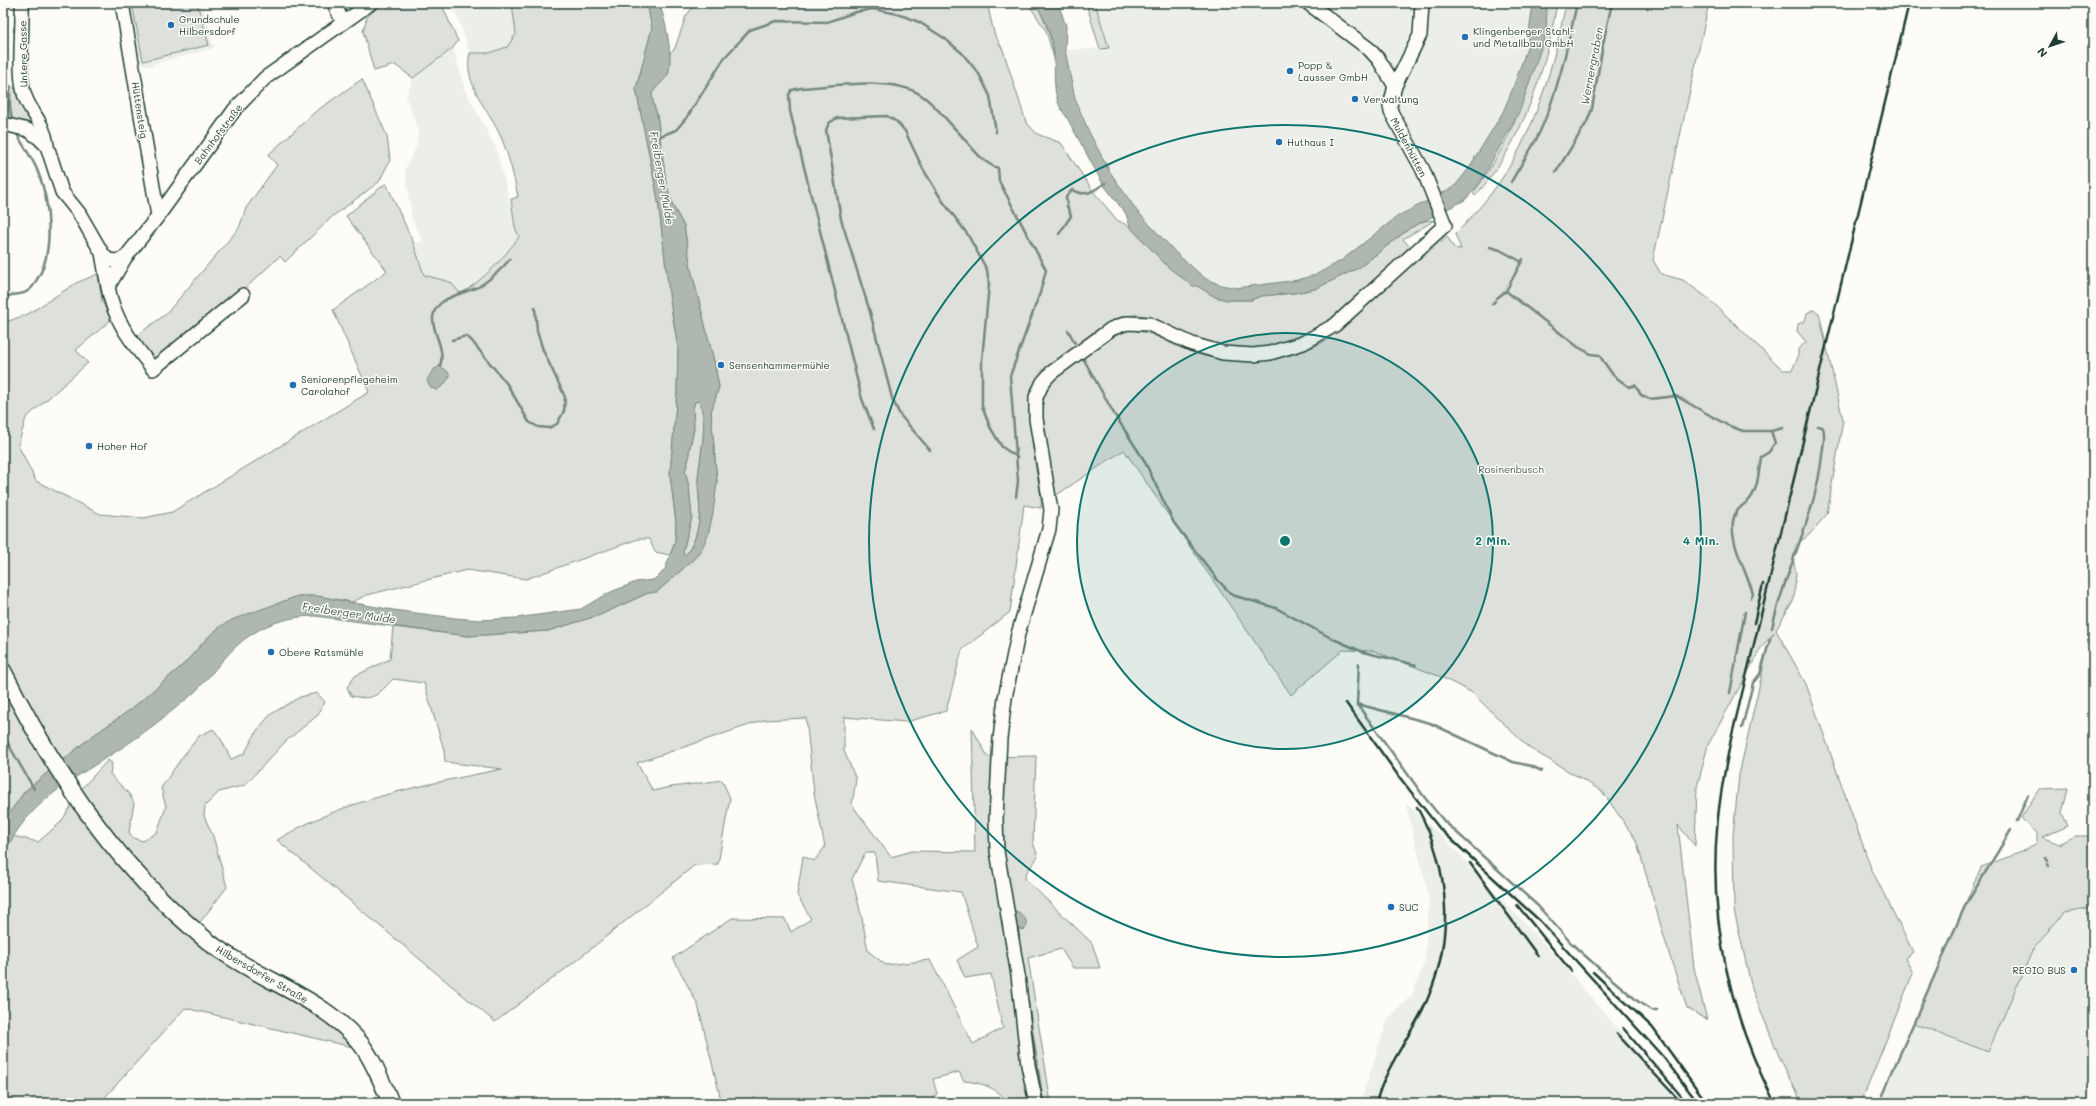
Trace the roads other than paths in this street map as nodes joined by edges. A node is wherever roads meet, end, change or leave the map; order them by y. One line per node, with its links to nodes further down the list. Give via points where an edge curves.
1 (22, 3): 10 (street, Untere Gasse, via 23,91 46,136)
2 (122, 3): 11 (street, Hüttensteig)
3 (334, 3): 7 (street)
4 (371, 3): 7 (street, Bahnhofstraße)
5 (1308, 3): 8 (street, via 1369,49)
6 (1422, 3): 8 (street, Muldenhütten, via 1420,35)
7 (343, 23): 11 (street, Bahnhofstraße, via 260,83 236,109)
8 (1395, 86): 18 (street, Muldenhütten, via 1391,112 1422,170 1445,225 1335,325 1303,343 1270,353 1253,354 1223,353 1192,344 1149,324 1127,323 1111,329 1051,373 1043,382 1036,397 1036,419 1051,510 1049,529 1018,634 1005,698 996,819 997,851 1018,975 1028,1065)
9 (10, 126): 10 (street, via 33,133)
10 (47, 146): 12 (street, via 62,192 79,213)
11 (158, 216): 13 (street, Bahnhofstraße)
12 (102, 253): 13 (street, via 112,262); 14 (street)
13 (125, 258): 14 (street, Bahnhofstraße)
14 (108, 287): 15 (street, via 111,306 119,323 153,369)
15 (243, 295)
16 (3, 671): 17 (main road, Hilbersdorfer Straße, via 31,727 90,818 153,890 223,953 326,1011 347,1029 362,1045)
17 (391, 1103)
18 (1036, 1103)

